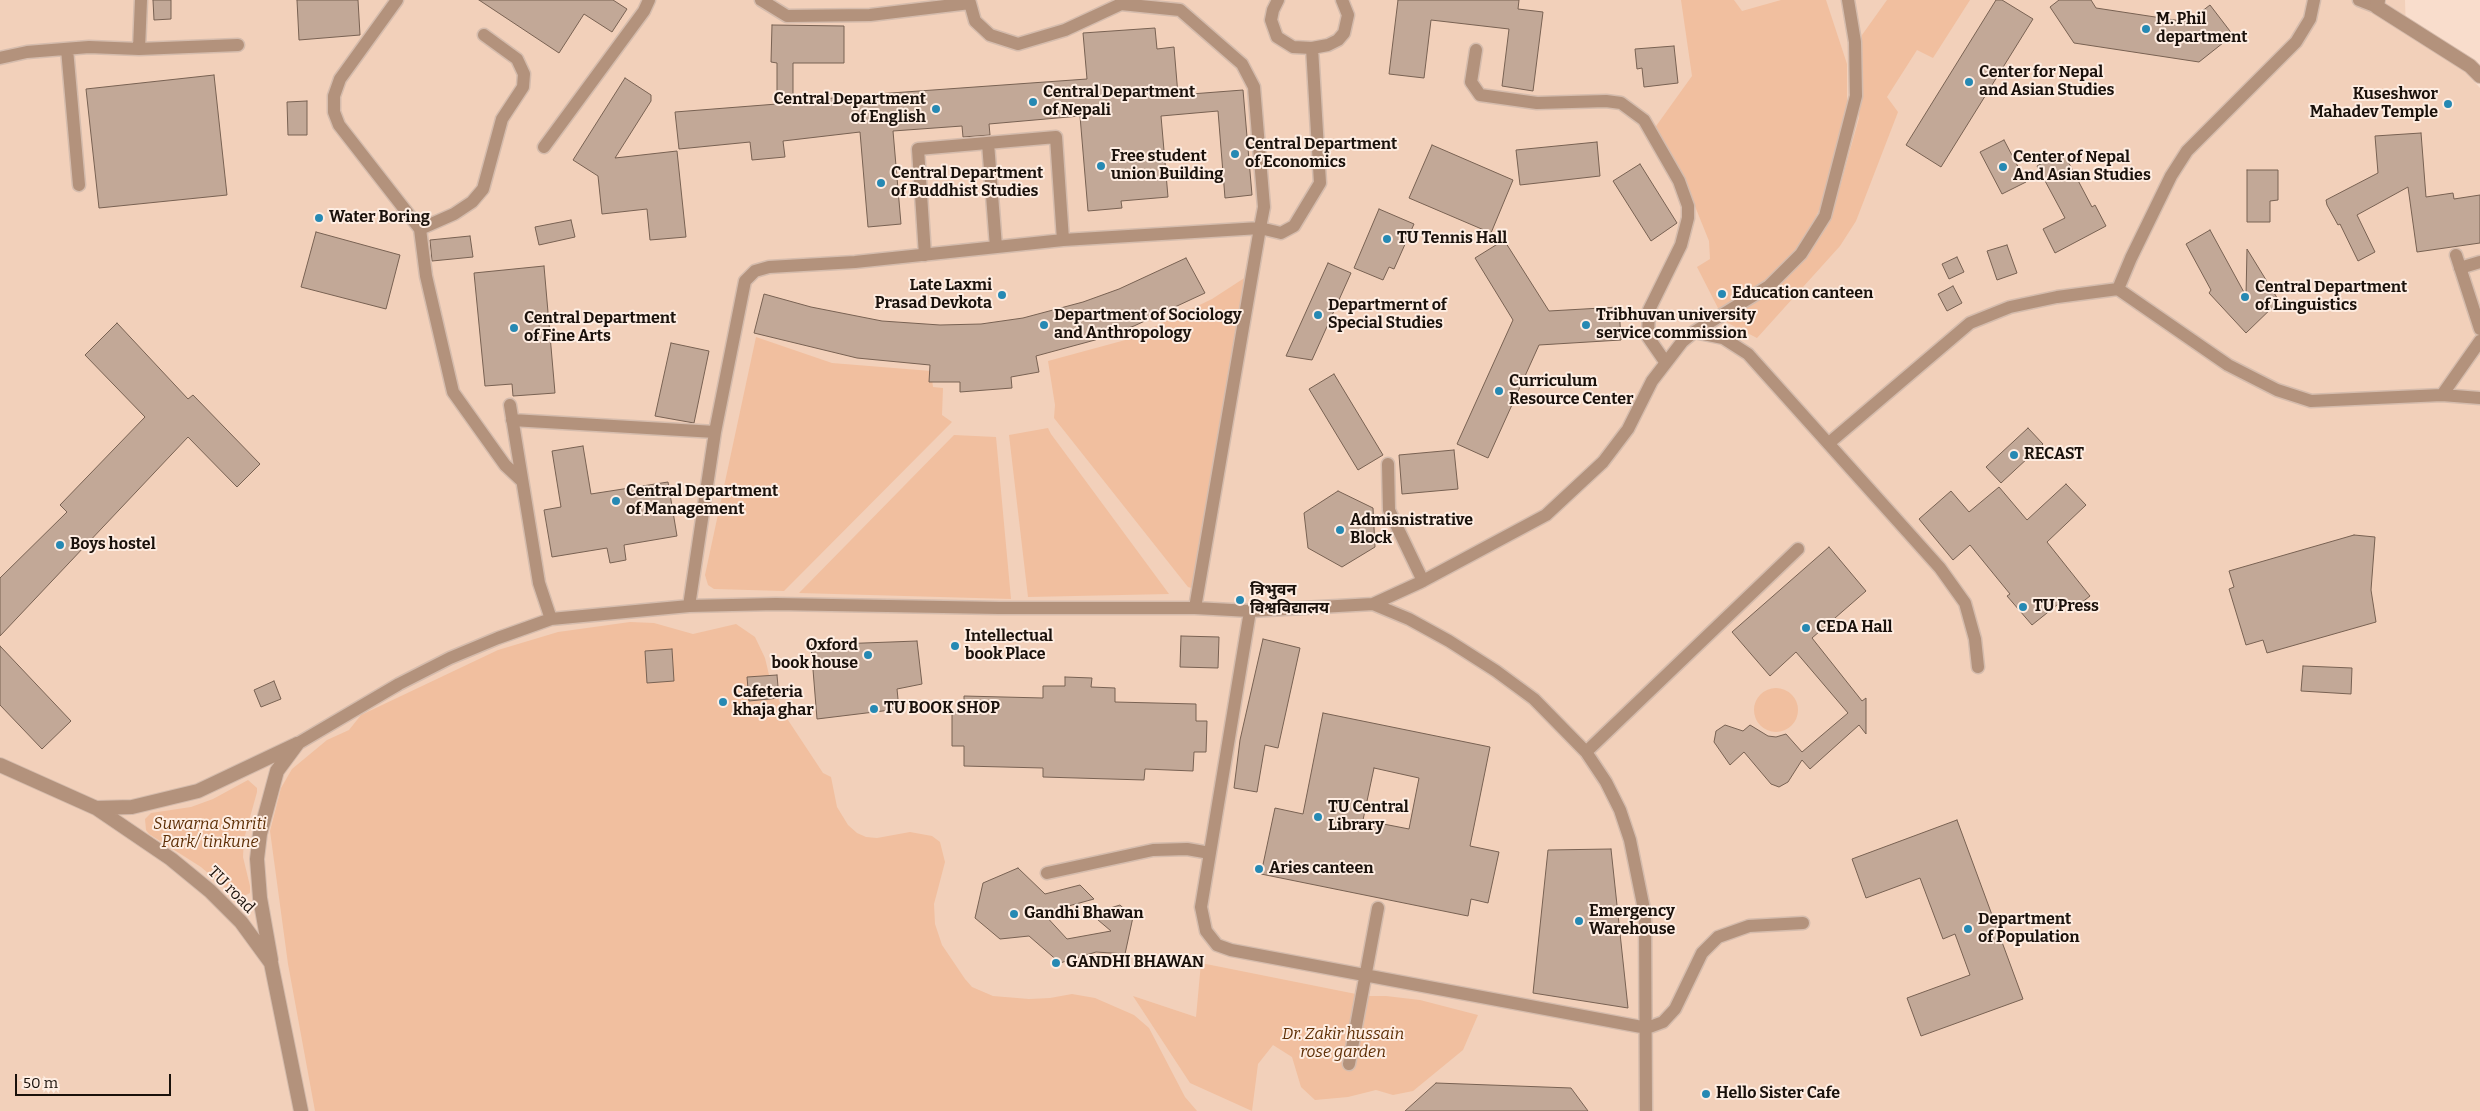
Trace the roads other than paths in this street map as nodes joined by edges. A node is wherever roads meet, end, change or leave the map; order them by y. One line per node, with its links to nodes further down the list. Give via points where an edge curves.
1 (141, 0): 15 (lane)
2 (397, 0): 23 (lane, via 340,79 334,96 334,112 339,125)
3 (649, 0): 20 (lane)
4 (761, 0): 22 (lane, via 787,16 870,15 970,3 975,21 990,36 1018,44 1065,30 1121,4 1180,10 1242,64 1254,87 1264,207)
5 (1278, 0): 13 (lane, via 1271,20 1277,37 1293,47)
6 (1342, 0): 13 (lane, via 1348,15 1344,33 1328,45)
7 (1848, 0): 32 (lane, via 1855,42 1856,96 1825,216 1801,254 1769,286)
8 (2314, 0): 30 (lane, via 2310,19 2296,42 2187,151 2130,258)
9 (2359, 0): 10 (lane)
10 (2377, 3): 18 (street)
11 (484, 35): 23 (lane, via 517,59 524,74 523,87 502,119 483,190 454,214)
12 (238, 45): 15 (lane)
13 (1312, 48): 22 (lane, via 1320,183 1294,226 1281,233)
14 (67, 49): 15 (lane); 17 (lane); 21 (lane)
15 (139, 49)
16 (1476, 50): 34 (lane, via 1471,82 1480,95 1537,104 1613,102 1633,110 1644,120 1679,181 1688,206 1681,246 1649,310 1648,337)
17 (0, 58)
18 (2480, 76)
19 (988, 143): 24 (lane, via 1056,137); 25 (lane); 26 (lane, via 918,149)
20 (544, 147)
21 (79, 185)
22 (1260, 228): 24 (lane); 47 (lane)
23 (420, 229): 42 (lane, via 426,276 453,392 505,465)
24 (1063, 240): 25 (lane)
25 (996, 247): 26 (lane)
26 (925, 255): 39 (lane, via 769,267 755,271 745,281)
27 (2456, 255): 29 (lane)
28 (2480, 262): 29 (lane)
29 (2460, 268): 31 (lane)
30 (2118, 289): 35 (lane, via 2228,365 2277,390 2311,401); 40 (lane, via 2010,307 1970,323)
31 (2480, 329)
32 (1694, 332): 34 (lane); 40 (lane, via 1723,338 1748,354)
33 (2480, 341): 35 (lane)
34 (1666, 363): 44 (lane, via 1652,381 1628,429 1603,462 1576,489 1546,515)
35 (2442, 394): 36 (lane)
36 (2480, 398)
37 (510, 405): 38 (lane)
38 (512, 420): 39 (lane); 42 (lane)
39 (715, 432): 46 (lane)
40 (1829, 443): 50 (lane, via 1940,568 1965,603)
41 (1388, 464): 44 (lane, via 1389,510)
42 (522, 480): 49 (lane, via 539,583)
43 (1798, 549): 52 (lane)
44 (1423, 581): 45 (lane)
45 (1373, 604): 48 (lane); 52 (lane, via 1417,623 1496,671 1534,699)
46 (689, 606): 47 (lane); 49 (lane)
47 (1195, 608): 48 (lane)
48 (1250, 611): 55 (lane)
49 (551, 619): 51 (lane, via 450,658)
50 (1978, 667)
51 (297, 744): 54 (street, via 198,791 132,807); 59 (street, via 277,771 260,834 257,859)
52 (1586, 752): 61 (lane, via 1620,810 1638,877 1645,914)
53 (0, 765): 54 (street, TU road)
54 (96, 808): 59 (street, TU road, via 171,859 210,891 241,922)
55 (1210, 853): 56 (lane, via 1187,849 1153,850); 60 (lane, via 1201,907 1206,931 1217,945)
56 (1047, 873)
57 (1378, 908): 60 (lane)
58 (1803, 923): 61 (lane, via 1749,926 1718,937 1702,953 1675,1009 1663,1022)
59 (271, 963): 63 (street, TU road)
60 (1366, 975): 61 (lane); 62 (lane)
61 (1647, 1028): 64 (lane)
62 (1349, 1064)
63 (301, 1111)
64 (1646, 1111)

